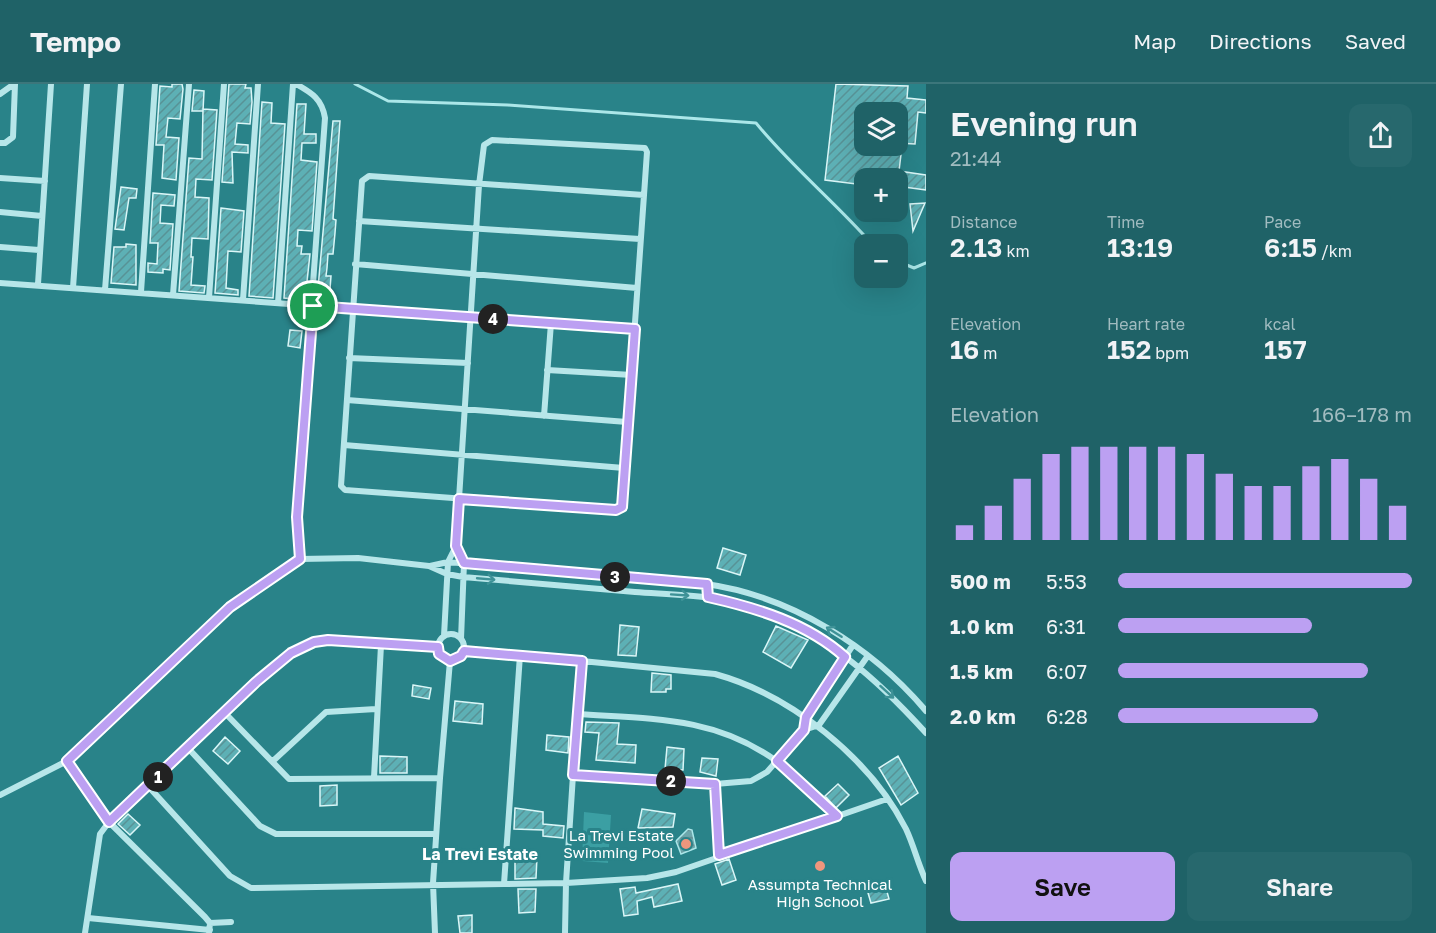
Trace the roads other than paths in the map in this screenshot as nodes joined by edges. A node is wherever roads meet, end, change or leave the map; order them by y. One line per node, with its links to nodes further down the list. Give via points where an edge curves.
1 (14, 84): 10 (street); 11 (street, via 13,136)
2 (51, 84): 13 (street)
3 (87, 84): 27 (street)
4 (121, 84): 29 (street)
5 (155, 84): 30 (street)
6 (189, 84): 31 (street)
7 (224, 84): 32 (street)
8 (258, 84): 33 (street)
9 (294, 84): 34 (street); 35 (street, via 315,96 323,106 325,118)
10 (0, 94)
11 (0, 143)
12 (0, 178): 13 (street)
13 (45, 181): 17 (street)
14 (479, 185): 15 (street); 15 (street, via 484,145 489,140 640,147 648,152); 18 (street, via 368,176 362,181); 19 (street)
15 (644, 195): 20 (street)
16 (0, 212): 17 (street)
17 (42, 216): 22 (street)
18 (359, 221): 19 (street); 23 (street)
19 (478, 229): 20 (street); 24 (street)
20 (640, 240): 28 (street)
21 (0, 247): 22 (street)
22 (39, 249): 26 (street)
23 (355, 264): 24 (street); 36 (street)
24 (474, 276): 28 (street); 37 (street)
25 (0, 283): 26 (street)
26 (38, 284): 27 (street)
27 (73, 288): 29 (street)
28 (637, 288): 39 (street)
29 (105, 290): 30 (street)
30 (141, 292): 31 (street)
31 (173, 295): 32 (street)
32 (209, 298): 33 (street)
33 (243, 300): 34 (street)
34 (278, 303): 35 (street)
35 (313, 306): 36 (street); 53 (street, via 297,517)
36 (353, 310): 37 (street); 40 (street)
37 (472, 318): 38 (street); 41 (street)
38 (551, 323): 39 (street); 42 (street)
39 (635, 329): 43 (street)
40 (349, 358): 41 (street); 44 (street)
41 (468, 363): 45 (street)
42 (547, 370): 43 (street); 46 (street)
43 (632, 375): 47 (street)
44 (347, 400): 45 (street); 48 (street)
45 (465, 408): 46 (street); 49 (street)
46 (544, 416): 47 (street)
47 (627, 422): 50 (street)
48 (344, 445): 49 (street); 51 (street, via 341,481 345,490)
49 (463, 454): 50 (street); 51 (street)
50 (624, 468): 51 (street, via 624,500 616,510)
51 (459, 499): 52 (street)
52 (456, 546): 54 (street); 55 (street)
53 (300, 559): 56 (street, via 358,558); 82 (street, via 230,607)
54 (448, 562): 55 (street); 56 (street); 57 (street)
55 (464, 563): 58 (street); 59 (street)
56 (429, 566): 57 (street)
57 (447, 574): 58 (street); 61 (street)
58 (463, 577): 60 (street, one-way to 60); 62 (street)
59 (707, 584): 60 (street); 64 (street, one-way to 59, via 798,612 757,596)
60 (708, 597): 68 (street, via 765,612 802,628)
61 (444, 636): 62 (street, via 456,635); 65 (street)
62 (461, 639): 66 (street)
63 (381, 645): 65 (street); 73 (street); 75 (street, via 328,640 301,646)
64 (853, 645): 68 (street); 69 (street)
65 (438, 647): 70 (street, via 439,654)
66 (464, 651): 67 (street); 70 (street)
67 (520, 655): 71 (street); 99 (street)
68 (845, 657): 72 (street); 77 (street)
69 (867, 657): 72 (street); 74 (street, via 910,692)
70 (450, 661): 87 (street)
71 (582, 661): 76 (street); 77 (street, via 715,674)
72 (860, 668): 78 (street); 80 (street, one-way to 80)
73 (376, 709): 83 (street, via 326,712); 86 (street)
74 (926, 711)
75 (225, 713): 81 (street); 83 (street)
76 (577, 714): 84 (street, via 694,723 742,740); 85 (street)
77 (806, 717): 78 (street); 79 (street)
78 (819, 725): 79 (street); 91 (street)
79 (804, 730): 84 (street)
80 (926, 733)
81 (188, 748): 89 (street); 94 (street, via 260,826 276,834)
82 (67, 761): 90 (street); 93 (street)
83 (273, 761): 86 (street, via 284,776 294,780)
84 (777, 761): 88 (street, via 751,781); 92 (street)
85 (573, 775): 88 (street); 97 (street)
86 (374, 778): 87 (street)
87 (440, 778): 94 (street)
88 (715, 784): 95 (street)
89 (148, 786): 93 (street); 98 (street, via 230,876 251,888)
90 (0, 795)
91 (887, 799): 92 (street); 96 (street, via 906,830)
92 (837, 816): 95 (street)
93 (109, 822): 100 (street, via 100,834); 102 (street)
94 (436, 834): 98 (street)
95 (719, 855): 97 (street, via 676,872 647,878)
96 (926, 881)
97 (566, 883): 99 (street); 105 (street)
98 (433, 884): 99 (street); 104 (street)
99 (504, 884)
100 (88, 918): 102 (street); 103 (street)
101 (231, 922): 102 (street)
102 (209, 928)
103 (85, 933)
104 (435, 933)
105 (565, 933)

